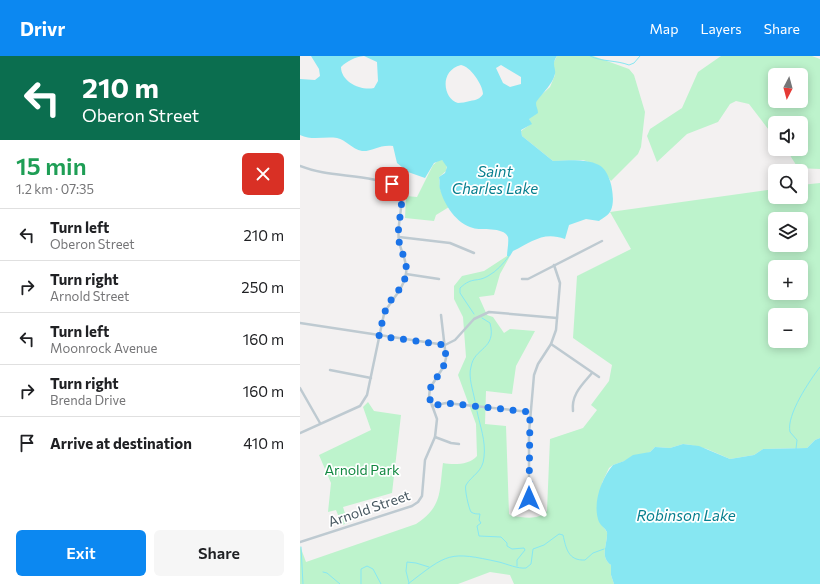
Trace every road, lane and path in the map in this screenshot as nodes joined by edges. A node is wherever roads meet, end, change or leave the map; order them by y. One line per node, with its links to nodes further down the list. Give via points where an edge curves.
1 (300, 166): 2 (street, via 314,172 378,180 400,189 402,196)
2 (399, 237): 4 (street, via 450,243); 6 (street, via 406,263)
3 (602, 241): 5 (street)
4 (474, 253)
5 (554, 265): 8 (street); 10 (street, via 560,280)
6 (406, 274): 7 (street); 12 (street, via 404,283 388,304)
7 (439, 279)
8 (522, 279)
9 (441, 315): 14 (street, Arnold Street)
10 (557, 318): 13 (street); 14 (street, via 489,312 474,319 458,337)
11 (300, 323): 12 (street)
12 (379, 336): 14 (street); 18 (street)
13 (551, 344): 16 (street); 22 (street, via 536,369)
14 (445, 345): 20 (street, Arnold Street, via 444,366 430,388 429,398)
15 (330, 370): 18 (street)
16 (592, 373): 17 (street); 21 (street, via 576,393 572,404)
17 (599, 377)
18 (371, 378): 23 (street, via 367,395 360,406)
19 (300, 388): 23 (street)
20 (432, 406): 22 (street, via 446,403); 25 (street, Arnold Street, via 437,419)
21 (573, 411)
22 (530, 412): 27 (street)
23 (320, 423): 24 (street)
24 (300, 433)
25 (435, 437): 26 (street); 28 (street, Arnold Street, via 425,460 422,496 415,504)
26 (459, 444)
27 (529, 498)
28 (300, 542)

